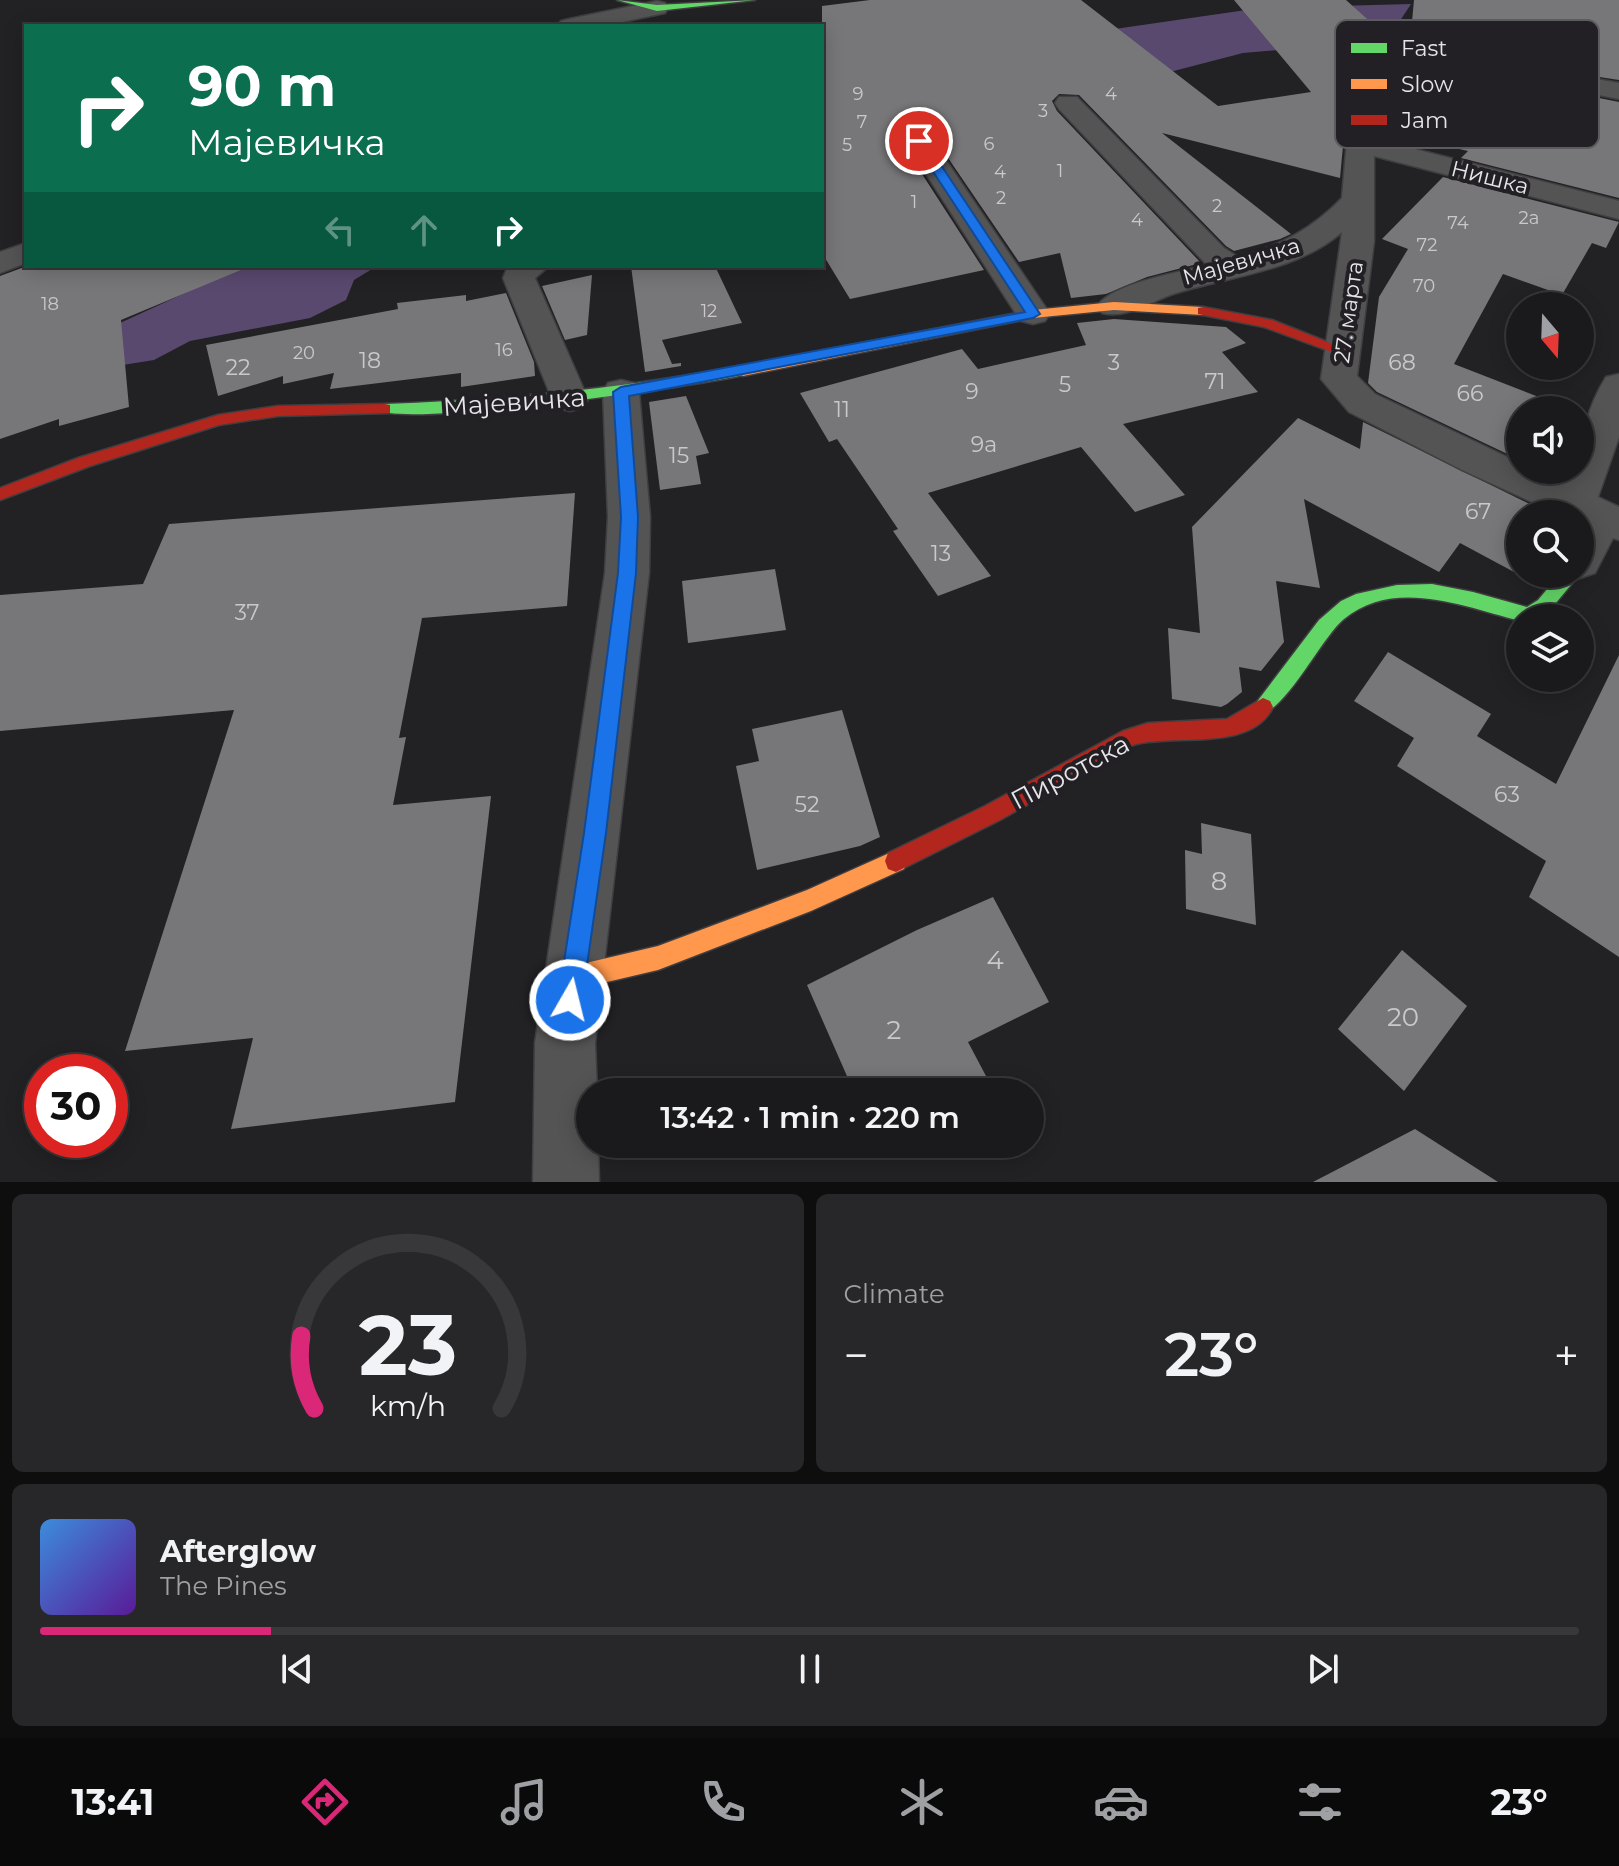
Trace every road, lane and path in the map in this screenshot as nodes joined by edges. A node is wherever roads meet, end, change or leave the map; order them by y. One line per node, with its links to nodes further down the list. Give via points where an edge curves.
1 (588, 0): 5 (street)
2 (622, 0): 4 (street)
3 (750, 0): 4 (street)
4 (657, 8): 6 (street)
5 (549, 24)
6 (579, 24)
7 (1599, 87): 8 (street, 27. марта)
8 (1619, 91)
9 (1068, 103): 18 (street, via 1213,255)
10 (919, 141): 20 (street)
11 (1361, 148): 13 (street, 27. марта)
12 (1377, 148): 14 (street, Нишка)
13 (1357, 200): 18 (street, Мајевичка, via 1314,239); 21 (street, 27. марта, via 1358,241)
14 (1619, 210)
15 (24, 253): 16 (street)
16 (0, 263)
17 (528, 268): 24 (street, via 519,278)
18 (1233, 268): 19 (street, Мајевичка, via 1175,280)
19 (1114, 306): 20 (street, Мајевичка); 21 (street, Мајевичка, via 1219,312)
20 (1033, 314): 23 (street, Мајевичка)
21 (1343, 351): 26 (street, 27. марта, via 1339,379 1362,403)
22 (1619, 386): 26 (street)
23 (621, 392): 24 (street, Мајевичка); 28 (street, via 627,573)
24 (570, 399): 25 (street, Мајевичка, via 473,407 278,411 218,420)
25 (0, 494)
26 (1599, 516)
27 (1559, 588): 28 (street, Пиротска, via 1529,615 1435,592 1355,601 1334,616 1278,691 1246,723 1221,732 1173,730 1132,736 964,829 811,900 658,958)
28 (573, 978): 29 (street, via 565,1043)
29 (566, 1182)

